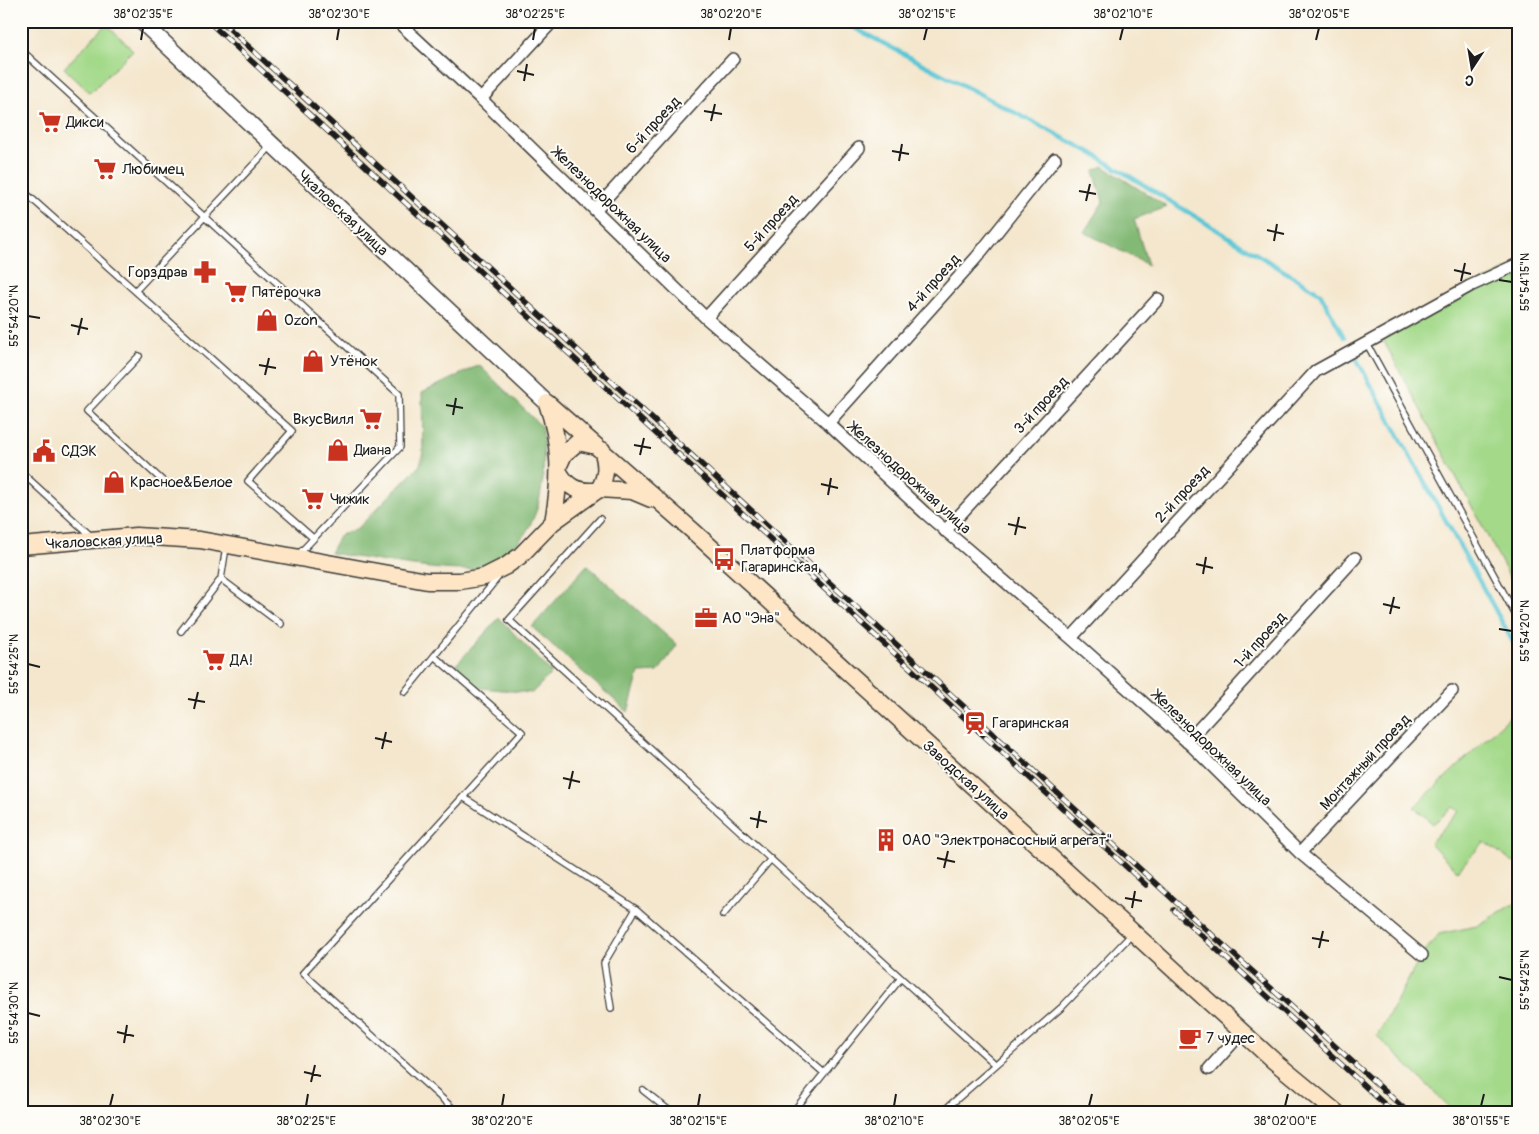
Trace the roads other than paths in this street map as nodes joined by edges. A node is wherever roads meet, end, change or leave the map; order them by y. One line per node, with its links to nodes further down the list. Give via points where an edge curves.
1 (141, 21): 9 (street, Чкаловская улица)
2 (397, 21): 8 (street, Железнодорожная улица)
3 (553, 21): 8 (street)
4 (21, 50): 5 (lane)
5 (29, 57): 7 (lane); 14 (lane)
6 (733, 60): 13 (street, 6-й проезд)
7 (21, 66)
8 (481, 99): 13 (street, Железнодорожная улица)
9 (272, 146): 14 (lane); 21 (street, Чкаловская улица)
10 (859, 148): 18 (street, 5-й проезд)
11 (1055, 159): 22 (street, 4-й проезд, via 976,258)
12 (21, 189): 16 (lane)
13 (595, 210): 18 (street, Железнодорожная улица)
14 (205, 216): 16 (lane); 32 (lane, via 399,394 400,447)
15 (1518, 264): 19 (street, 2-й проезд)
16 (136, 290): 32 (lane, via 292,431 248,481)
17 (1158, 299): 31 (street, 3-й проезд)
18 (706, 318): 22 (street, Железнодорожная улица)
19 (1366, 342): 40 (lane); 43 (street, 2-й проезд, via 1316,371)
20 (139, 356): 26 (lane, via 87,411)
21 (547, 403): 23 (main road, Заводская улица); 24 (main road, via 556,432)
22 (828, 423): 31 (street, Железнодорожная улица)
23 (600, 449): 24 (main road, via 578,442 564,454); 27 (main road, via 606,462 606,472); 28 (main road, Заводская улица)
24 (559, 469): 27 (main road, via 564,482 570,487 581,492); 30 (main road)
25 (21, 472): 33 (lane)
26 (167, 485)
27 (597, 490): 28 (main road, via 632,491); 30 (main road, Чкаловская улица)
28 (664, 505): 53 (main road, Заводская улица)
29 (600, 519): 50 (lane, via 509,620)
30 (553, 522): 38 (main road, Чкаловская улица)
31 (945, 531): 43 (street, Железнодорожная улица)
32 (313, 538): 36 (lane)
33 (93, 539): 34 (main road, Чкаловская улица, via 151,536); 35 (main road, Чкаловская улица)
34 (226, 544): 36 (main road, Чкаловская улица); 39 (lane)
35 (21, 546)
36 (296, 557): 38 (main road, Чкаловская улица, via 427,581 484,577)
37 (1354, 558): 47 (street, 1-й проезд)
38 (506, 566): 44 (lane)
39 (221, 579): 41 (lane); 42 (lane)
40 (1518, 618)
41 (281, 624)
42 (181, 631)
43 (1070, 638): 47 (street, Железнодорожная улица)
44 (434, 656): 45 (lane); 48 (lane, via 522,732)
45 (405, 692)
46 (1452, 692): 49 (street, Монтажный проезд)
47 (1187, 742): 49 (street, Железнодорожная улица)
48 (463, 797): 51 (lane); 62 (lane, via 303,973)
49 (1300, 853): 54 (street, Железнодорожная улица)
50 (771, 859): 52 (lane); 55 (lane)
51 (636, 909): 56 (lane, via 604,963); 60 (lane)
52 (723, 915)
53 (1133, 933): 57 (main road, Заводская улица); 58 (lane, via 1062,1007)
54 (1422, 955)
55 (900, 978): 58 (lane); 60 (lane)
56 (611, 1008)
57 (1242, 1032): 59 (street); 66 (main road, Заводская улица)
58 (996, 1064): 65 (lane)
59 (1209, 1069)
60 (824, 1073): 64 (lane)
61 (643, 1090): 63 (lane)
62 (458, 1113)
63 (672, 1113)
64 (792, 1113)
65 (941, 1113)
66 (1337, 1113)

